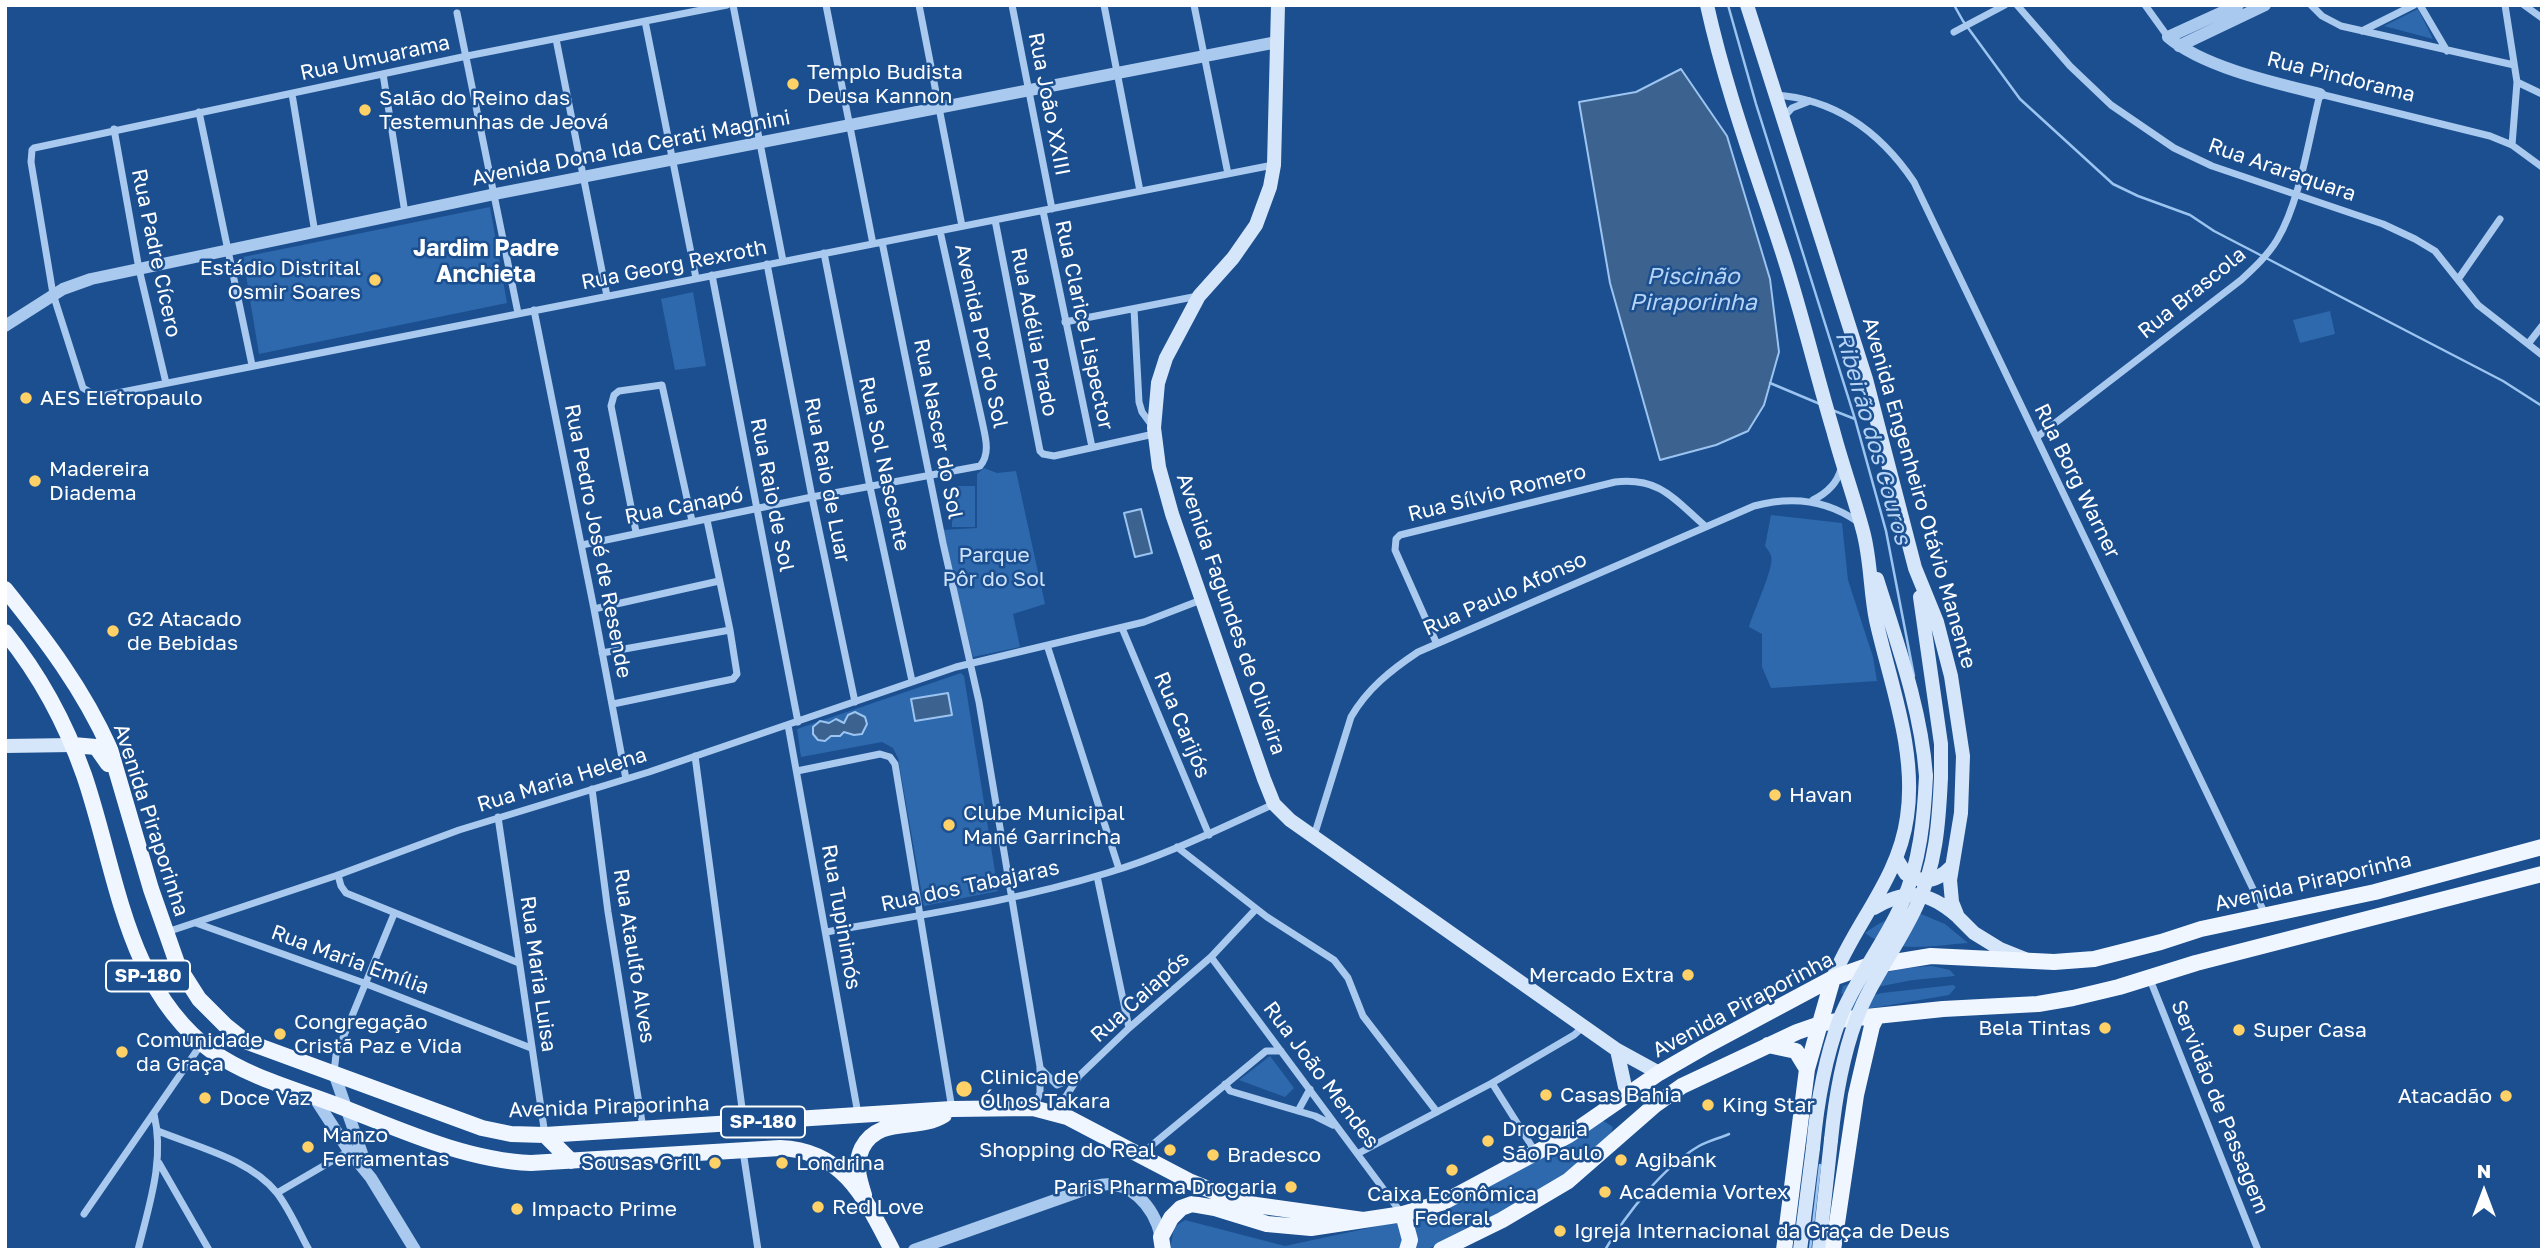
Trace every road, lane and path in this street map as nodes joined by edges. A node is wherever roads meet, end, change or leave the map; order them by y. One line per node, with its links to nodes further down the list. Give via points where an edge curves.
1 (727, 5): 23 (street, Rua Umuarama)
2 (733, 5): 48 (street)
3 (826, 5): 46 (street)
4 (919, 5): 43 (street)
5 (1012, 5): 37 (street, Rua João XXIII)
6 (1104, 5): 34 (street)
7 (1194, 5): 32 (street)
8 (1278, 5): 28 (main road, Avenida Fagundes de Oliveira)
9 (1707, 5): 93 (main road, via 1721,65 1785,261)
10 (1747, 5): 41 (main road, Avenida Engenheiro Otávio Manente)
11 (2005, 5): 24 (street)
12 (2017, 5): 57 (street, Rua Araraquara, via 2070,66 2123,115 2212,166)
13 (2145, 5): 26 (street, Rua Pindorama)
14 (2238, 5): 26 (street)
15 (2265, 5): 29 (street)
16 (2311, 5): 25 (street, via 2327,20)
17 (2414, 5): 25 (street)
18 (2420, 5): 30 (street)
19 (2505, 5): 33 (street)
20 (2524, 5): 22 (street)
21 (457, 13): 31 (street)
22 (2542, 18)
23 (645, 21): 27 (street, Rua Umuarama); 50 (street)
24 (1957, 31)
25 (2362, 31): 30 (street)
26 (2168, 37): 29 (street, Rua Pindorama)
27 (556, 38): 31 (street, Rua Umuarama); 54 (street)
28 (1277, 41): 32 (street, Avenida Dona Ida Cerati Magnini); 51 (main road, Avenida Fagundes de Oliveira)
29 (2179, 46): 39 (street, Rua Pindorama, via 2224,66)
30 (2447, 51): 33 (street)
31 (467, 56): 35 (street, Rua Umuarama); 56 (street)
32 (1204, 56): 34 (street, Avenida Dona Ida Cerati Magnini); 53 (street)
33 (2514, 65): 36 (street)
34 (1117, 73): 37 (street, Avenida Dona Ida Cerati Magnini); 55 (street)
35 (383, 74): 38 (street, Rua Umuarama); 60 (street)
36 (2517, 82): 40 (street); 49 (street)
37 (1028, 90): 43 (street, Avenida Dona Ida Cerati Magnini); 58 (street, Rua João XXIII)
38 (292, 94): 44 (street, Rua Umuarama); 65 (street)
39 (2320, 94): 49 (street, Rua Pindorama, via 2464,128); 57 (street, Rua Brascola)
40 (2542, 94)
41 (1775, 95): 42 (street, Rua Borg Warner); 45 (main road, Avenida Engenheiro Otávio Manente)
42 (1811, 100): 45 (street); 90 (street, Rua Borg Warner, via 1864,126 1907,171)
43 (939, 108): 46 (street, Avenida Dona Ida Cerati Magnini); 63 (street)
44 (199, 113): 47 (street, Rua Umuarama); 68 (street)
45 (1783, 118): 106 (main road, Avenida Engenheiro Otávio Manente, via 1872,399)
46 (850, 125): 48 (street, Avenida Dona Ida Cerati Magnini); 67 (street)
47 (114, 130): 72 (street, Rua Padre Cícero); 76 (street, Rua Umuarama, via 32,150)
48 (760, 142): 50 (street, Avenida Dona Ida Cerati Magnini); 70 (street)
49 (2512, 145): 52 (street, Rua Pindorama)
50 (672, 160): 54 (street, Avenida Dona Ida Cerati Magnini); 74 (street)
51 (1274, 165): 53 (street, Rua Georg Rexroth); 78 (main road, Avenida Fagundes de Oliveira, via 1256,225)
52 (2542, 167)
53 (1228, 174): 55 (street, Rua Georg Rexroth)
54 (584, 177): 56 (street, Avenida Dona Ida Cerati Magnini); 77 (street)
55 (1140, 191): 58 (street, Rua Georg Rexroth)
56 (495, 194): 60 (street, Avenida Dona Ida Cerati Magnini); 81 (street)
57 (2295, 194): 75 (street, Rua Araraquara, via 2414,239 2435,251); 90 (street, Rua Brascola, via 2285,226 2270,250 2241,280)
58 (1052, 209): 59 (street, Rua Georg Rexroth)
59 (1042, 211): 62 (street, Rua Georg Rexroth); 82 (street, Rua Clarice Lispector)
60 (405, 213): 65 (street, Avenida Dona Ida Cerati Magnini)
61 (2500, 219): 75 (street)
62 (995, 220): 63 (street, Rua Georg Rexroth); 91 (street, Rua Adélia Prado, via 1040,451 1054,456)
63 (962, 226): 64 (street, Rua Georg Rexroth)
64 (940, 231): 66 (street, Rua Georg Rexroth); 92 (street, Avenida Por do Sol)
65 (315, 234): 68 (street, Avenida Dona Ida Cerati Magnini)
66 (882, 242): 67 (street, Rua Georg Rexroth); 94 (street, Rua Nascer do Sol)
67 (873, 244): 69 (street, Rua Georg Rexroth)
68 (228, 250): 72 (street, Avenida Dona Ida Cerati Magnini); 87 (street)
69 (824, 253): 70 (street, Rua Georg Rexroth); 95 (street, Rua Sol Nascente)
70 (783, 261): 71 (street, Rua Georg Rexroth)
71 (767, 264): 73 (street, Rua Georg Rexroth); 96 (street, Rua Raio de Luar)
72 (139, 269): 76 (street, Avenida Dona Ida Cerati Magnini, via 76,282); 88 (street, Rua Padre Cícero)
73 (712, 275): 74 (street, Rua Georg Rexroth); 98 (street, Rua Raio de Sol)
74 (696, 278): 77 (street, Rua Georg Rexroth)
75 (2459, 278): 85 (street, Rua Araraquara, via 2478,305)
76 (53, 294): 84 (street, Avenida Dona Ida Cerati Magnini); 88 (street, Rua Georg Rexroth, via 83,388 102,396)
77 (607, 296): 80 (street, Rua Georg Rexroth)
78 (1199, 296): 79 (street); 89 (main road, Avenida Fagundes de Oliveira, via 1166,358 1158,383)
79 (1134, 309): 82 (street); 89 (street, via 1139,402)
80 (534, 310): 81 (street, Rua Georg Rexroth); 105 (street, Rua Pedro José de Resende)
81 (518, 313): 87 (street, Rua Georg Rexroth)
82 (1065, 322): 91 (street, Rua Clarice Lispector)
83 (2542, 326): 85 (street)
84 (5, 327)
85 (2528, 344): 86 (street, Rua Araraquara)
86 (2542, 355)
87 (252, 365): 88 (street, Rua Georg Rexroth)
88 (166, 383)
89 (1154, 431): 91 (street); 109 (main road, Avenida Fagundes de Oliveira, via 1169,503)
90 (2037, 437): 148 (street, Rua Borg Warner)
91 (1092, 447)
92 (987, 448): 94 (street, Rua Canapó, via 980,466)
93 (1843, 463): 97 (street, via 1836,482); 101 (main road)
94 (929, 476): 95 (street, Rua Canapó); 117 (street, Rua Nascer do Sol)
95 (870, 487): 96 (street, Rua Canapó); 118 (street, Rua Sol Nascente)
96 (811, 498): 98 (street, Rua Canapó); 119 (street, Rua Raio de Luar)
97 (1812, 501): 101 (street, Rua Paulo Afonso); 102 (street, Rua Paulo Afonso, via 1763,504)
98 (757, 509): 99 (street, Rua Canapó); 121 (street, Rua Raio de Sol)
99 (707, 520): 100 (street, Rua Canapó); 107 (street)
100 (692, 521): 103 (street, Rua Canapó); 103 (street, via 662,386 619,391 611,405)
101 (1861, 524): 104 (main road)
102 (1705, 526): 114 (street, Rua Paulo Afonso); 114 (street, Rua Sílvio Romero, via 1654,485 1631,480 1400,535 1395,550)
103 (636, 532): 105 (street, Rua Canapó)
104 (1866, 544): 136 (main road, via 1873,606 1894,689 1909,781 1906,824); 217 (main road, bridge, via 1911,690 1924,757 1925,808 1903,902 1846,1004 1825,1067)
105 (582, 545): 110 (street, Rua Pedro José de Resende)
106 (1915, 568): 137 (main road, Avenida Engenheiro Otávio Manente, via 1941,636 1961,731 1962,791); 218 (main road, bridge, via 1941,744 1936,846 1918,904 1868,994 1851,1036 1835,1110)
107 (719, 581): 110 (street); 112 (street)
108 (5, 589): 129 (main road, Avenida Piraporinha / SP-180, via 70,673 110,749)
109 (1201, 600): 111 (street, Rua Maria Helena); 130 (main road, Avenida Fagundes de Oliveira)
110 (594, 609): 116 (street, Rua Pedro José de Resende)
111 (1122, 628): 115 (street, Rua Maria Helena); 132 (street, Rua Carijós)
112 (730, 630): 116 (street); 120 (street, via 737,670 733,679)
113 (5, 632): 123 (main road, SP-180, via 39,680)
114 (1436, 642): 133 (street, Rua Paulo Afonso, via 1397,666 1360,701 1344,735)
115 (1046, 645): 117 (street, Rua Maria Helena); 138 (street)
116 (603, 653): 120 (street, Rua Pedro José de Resende)
117 (969, 663): 118 (street, Rua Maria Helena); 142 (street, Rua Nascer do Sol)
118 (912, 681): 119 (street, Rua Maria Helena)
119 (855, 702): 121 (street, Rua Maria Helena)
120 (613, 704): 127 (street, Rua Pedro José de Resende)
121 (798, 722): 122 (street, Rua Maria Helena)
122 (788, 725): 125 (street, Rua Maria Helena); 126 (street, Rua Tupinimós)
123 (73, 745): 124 (main road); 129 (main road, via 100,750); 163 (main road, SP-180, via 139,957 164,1002)
124 (5, 746)
125 (695, 757): 127 (street, Rua Maria Helena); 188 (street)
126 (797, 771): 146 (street, via 880,754 892,759); 151 (street, Rua Tupinimós)
127 (626, 779): 128 (street, Rua Maria Helena)
128 (592, 789): 131 (street, Rua Maria Helena); 190 (street, Rua Ataulfo Alves)
129 (123, 790): 150 (main road, Avenida Piraporinha / SP-180)
130 (1274, 804): 132 (street, Rua dos Tabajaras); 133 (main road, Avenida Fagundes de Oliveira)
131 (498, 817): 140 (street, Rua Maria Helena); 154 (street, Rua Maria Luisa)
132 (1209, 835): 134 (street, Rua dos Tabajaras)
133 (1314, 837): 160 (main road, Avenida Fagundes de Oliveira)
134 (1177, 847): 138 (street, Rua dos Tabajaras); 143 (street)
135 (2542, 847): 148 (main road, Avenida Piraporinha)
136 (1896, 858): 137 (main road, via 1903,872 1918,879 1936,878); 144 (main road)
137 (1951, 867): 147 (main road, Avenida Engenheiro Otávio Manente, via 1950,894)
138 (1119, 869): 141 (street, Rua dos Tabajaras)
139 (2542, 874): 155 (main road, Avenida Piraporinha)
140 (338, 875): 145 (street, via 346,893); 149 (street, Rua Maria Helena)
141 (1097, 876): 142 (street, Rua dos Tabajaras); 161 (street)
142 (1012, 899): 146 (street, Rua dos Tabajaras); 169 (street, Rua Nascer do Sol)
143 (1255, 909): 152 (street, Rua Caiapós); 184 (street, via 1342,968 1363,1016)
144 (1870, 910): 147 (main road, via 1889,899 1913,895 1934,899); 156 (main road)
145 (394, 914): 154 (street); 157 (street)
146 (919, 915): 151 (street, Rua dos Tabajaras); 182 (street)
147 (1958, 916): 153 (main road, via 1980,938)
148 (2266, 916): 153 (main road, Avenida Piraporinha, via 2094,959)
149 (196, 922): 150 (street, Rua Maria Helena); 157 (street, Rua Maria Emília)
150 (165, 932): 170 (main road, Avenida Piraporinha / SP-180, via 190,988 225,1025 255,1045)
151 (826, 932): 186 (street, Rua Tupinimós)
152 (1211, 957): 161 (street, Rua Caiapós); 162 (street, Rua João Mendes)
153 (2033, 961): 156 (main road, Avenida Piraporinha, via 1931,956 1864,967)
154 (519, 963): 165 (street, Rua Maria Luisa)
155 (2149, 977): 158 (main road, Avenida Piraporinha, via 2038,1004); 220 (street, Servidão de Passagem)
156 (1833, 978): 159 (main road); 171 (main road, Avenida Piraporinha)
157 (364, 983): 165 (street, Rua Maria Emília); 170 (street, via 336,1055)
158 (1877, 1016): 159 (main road, Avenida Piraporinha); 177 (main road)
159 (1820, 1024): 164 (main road, Avenida Piraporinha); 173 (main road)
160 (1584, 1026): 166 (main road, Avenida Fagundes de Oliveira); 174 (street)
161 (1129, 1028): 172 (street, Rua Caiapós)
162 (1269, 1036): 167 (street); 168 (street, Rua João Mendes)
163 (202, 1042): 179 (main road, SP-180, via 240,1067); 185 (street)
164 (1766, 1045): 173 (main road, via 1796,1051); 207 (main road, Avenida Piraporinha, via 1682,1086 1568,1181)
165 (531, 1048): 192 (street, Rua Maria Luisa)
166 (1616, 1050): 171 (main road, Avenida Fagundes de Oliveira); 178 (main road)
167 (1266, 1051): 168 (street); 175 (street)
168 (1281, 1051): 176 (street, Rua João Mendes)
169 (1040, 1068): 172 (street, via 1057,1085); 181 (street, Rua Nascer do Sol, via 1040,1093)
170 (334, 1073): 180 (street); 192 (main road, Avenida Piraporinha / SP-180, via 482,1128)
171 (1658, 1073): 178 (main road, Avenida Piraporinha)
172 (1079, 1076): 187 (street, Rua Caiapós, via 1063,1101)
173 (1806, 1077): 177 (main road, via 1846,1084); 216 (main road)
174 (1492, 1083): 184 (street); 196 (street)
175 (1225, 1084): 183 (street, via 1230,1091); 197 (street)
176 (1310, 1089): 183 (street); 189 (street, Rua João Mendes)
177 (1856, 1095): 219 (main road)
178 (1627, 1096): 196 (main road, Avenida Piraporinha)
179 (314, 1097): 180 (main road, SP-180); 194 (street)
180 (344, 1108): 198 (main road, SP-180, via 491,1159); 200 (street)
181 (1033, 1108): 182 (main road, Avenida Piraporinha / SP-180); 187 (main road, Avenida Piraporinha / SP-180)
182 (952, 1110): 186 (main road, Avenida Piraporinha / SP-180); 202 (main road, via 927,1122 889,1127 869,1137 857,1164)
183 (1298, 1111): 189 (street)
184 (1437, 1112): 195 (street)
185 (154, 1114): 191 (street); 203 (street)
186 (858, 1116): 188 (main road, Avenida Piraporinha / SP-180)
187 (1067, 1117): 197 (main road, Avenida Piraporinha / SP-180)
188 (744, 1123): 190 (main road, Avenida Piraporinha / SP-180)
189 (1338, 1128): 195 (street, Rua João Mendes)
190 (643, 1129): 192 (main road, Avenida Piraporinha / SP-180)
191 (158, 1131): 199 (street); 201 (street, via 232,1161)
192 (545, 1135): 198 (main road)
193 (743, 1150): 198 (main road, SP-180); 202 (main road, SP-180, via 791,1148 815,1153 836,1167); 212 (street)
194 (349, 1151): 200 (street); 201 (street)
195 (1359, 1153): 204 (street, Rua João Mendes)
196 (1536, 1154): 204 (main road, Avenida Piraporinha, via 1444,1202)
197 (1140, 1155): 205 (main road, Avenida Piraporinha / SP-180, via 1210,1191 1243,1202)
198 (571, 1161)
199 (158, 1162): 208 (street); 209 (street)
200 (371, 1178): 211 (street)
201 (277, 1193): 210 (street)
202 (867, 1203): 213 (main road, SP-180)
203 (84, 1214)
204 (1403, 1214): 205 (main road, Avenida Piraporinha); 215 (main road, via 1410,1240)
205 (1363, 1220): 206 (main road, Avenida Piraporinha, via 1288,1227 1192,1204 1176,1212)
206 (1160, 1246): 214 (street, via 1155,1216 1146,1203 1110,1184)
207 (1452, 1248)
208 (138, 1250)
209 (209, 1250)
210 (309, 1250)
211 (415, 1250)
212 (758, 1250)
213 (892, 1250)
214 (914, 1250)
215 (1407, 1250)
216 (1784, 1250)
217 (1800, 1250)
218 (1819, 1250)
219 (1833, 1250)
220 (2258, 1250)

